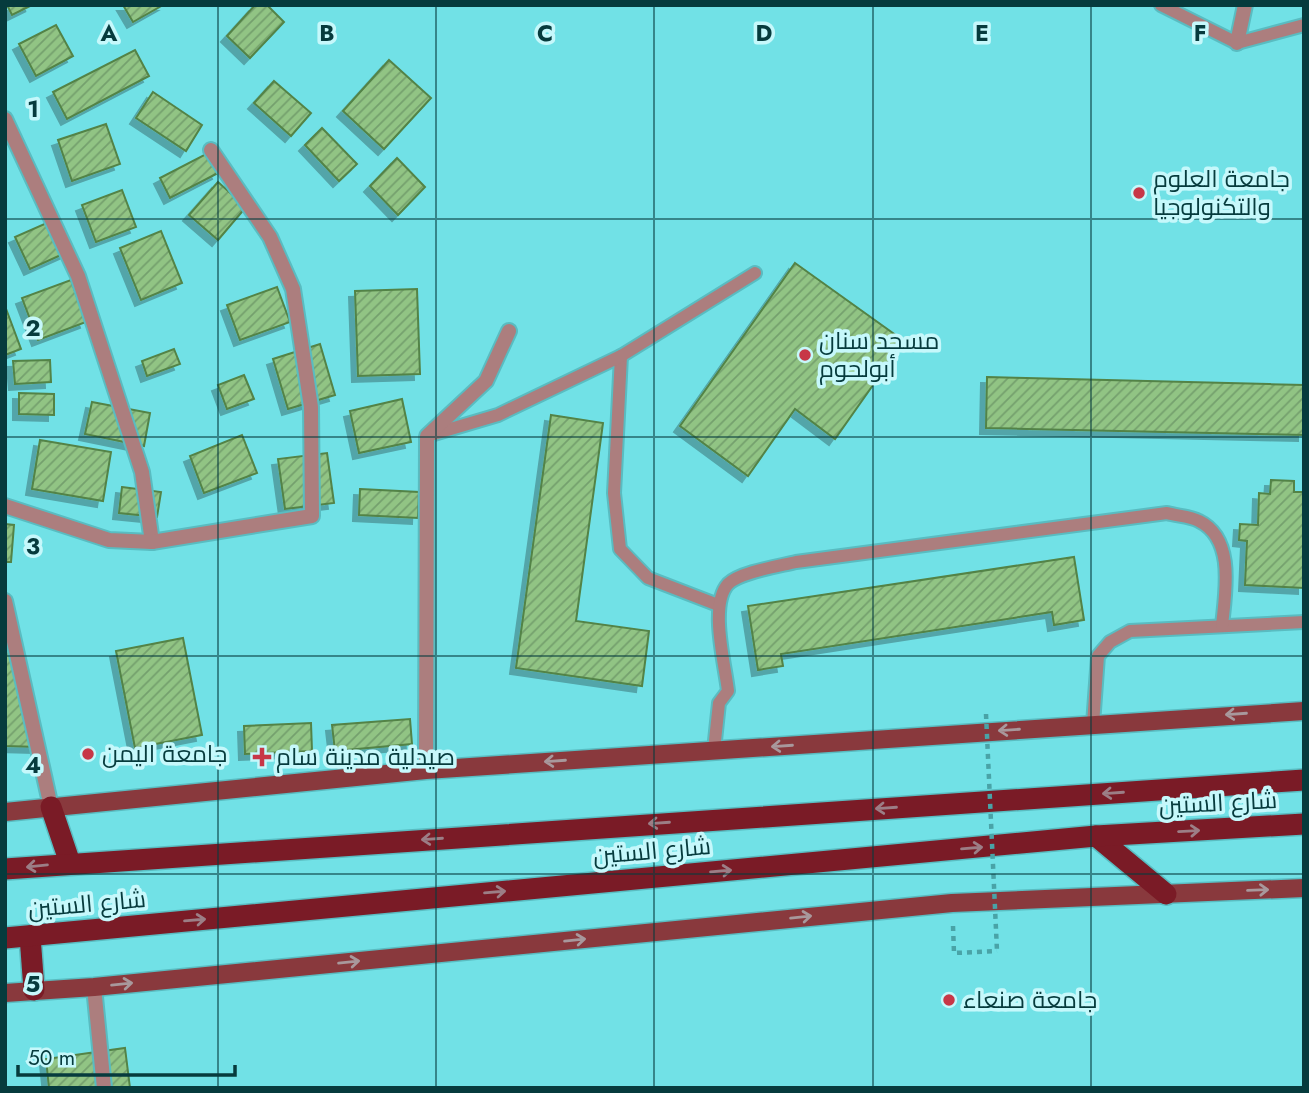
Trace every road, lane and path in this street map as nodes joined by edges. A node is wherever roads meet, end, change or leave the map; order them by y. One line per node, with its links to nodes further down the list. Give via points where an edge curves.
1 (1161, 5): 4 (lane)
2 (1245, 5): 4 (street)
3 (1304, 25): 4 (lane)
4 (1237, 43)
5 (5, 119): 12 (street, via 78,276 142,472)
6 (211, 150): 12 (street, via 270,237 293,289 311,407 312,516)
7 (755, 273): 9 (lane)
8 (509, 331): 10 (street, via 486,381)
9 (621, 356): 10 (lane, via 498,415); 14 (lane, via 614,493 620,548 648,578)
10 (427, 436): 21 (street)
11 (5, 506): 12 (street, via 109,540)
12 (152, 542)
13 (5, 601): 23 (street)
14 (718, 605): 16 (lane, via 729,583 796,562 1167,513 1200,521 1224,557); 20 (lane, via 728,691 719,703)
15 (1304, 622): 16 (lane)
16 (1222, 626): 19 (lane, via 1130,631 1110,642 1098,656)
17 (1304, 711): 19 (main road, one-way to 19)
18 (986, 714): 33 (path, bridge, via 997,951)
19 (1093, 724): 20 (main road, one-way to 20)
20 (714, 750): 21 (main road, one-way to 21)
21 (426, 770): 23 (main road)
22 (1304, 780): 27 (highway, شارع الستين, one-way to 27)
23 (51, 807): 24 (main road); 27 (highway)
24 (5, 812)
25 (1304, 824): 26 (highway, شارع الستين, one-way to 25)
26 (1096, 836): 30 (highway); 31 (highway, شارع الستين, one-way to 26)
27 (70, 863): 28 (highway, شارع الستين, one-way to 28)
28 (5, 869)
29 (1304, 888): 30 (main road, one-way to 29)
30 (1166, 894): 34 (main road, one-way to 30, via 952,903)
31 (30, 936): 32 (highway, شارع الستين); 35 (highway)
32 (5, 938)
33 (954, 953)
34 (94, 987): 35 (main road); 37 (street)
35 (34, 990): 36 (main road)
36 (5, 993)
37 (104, 1088)

